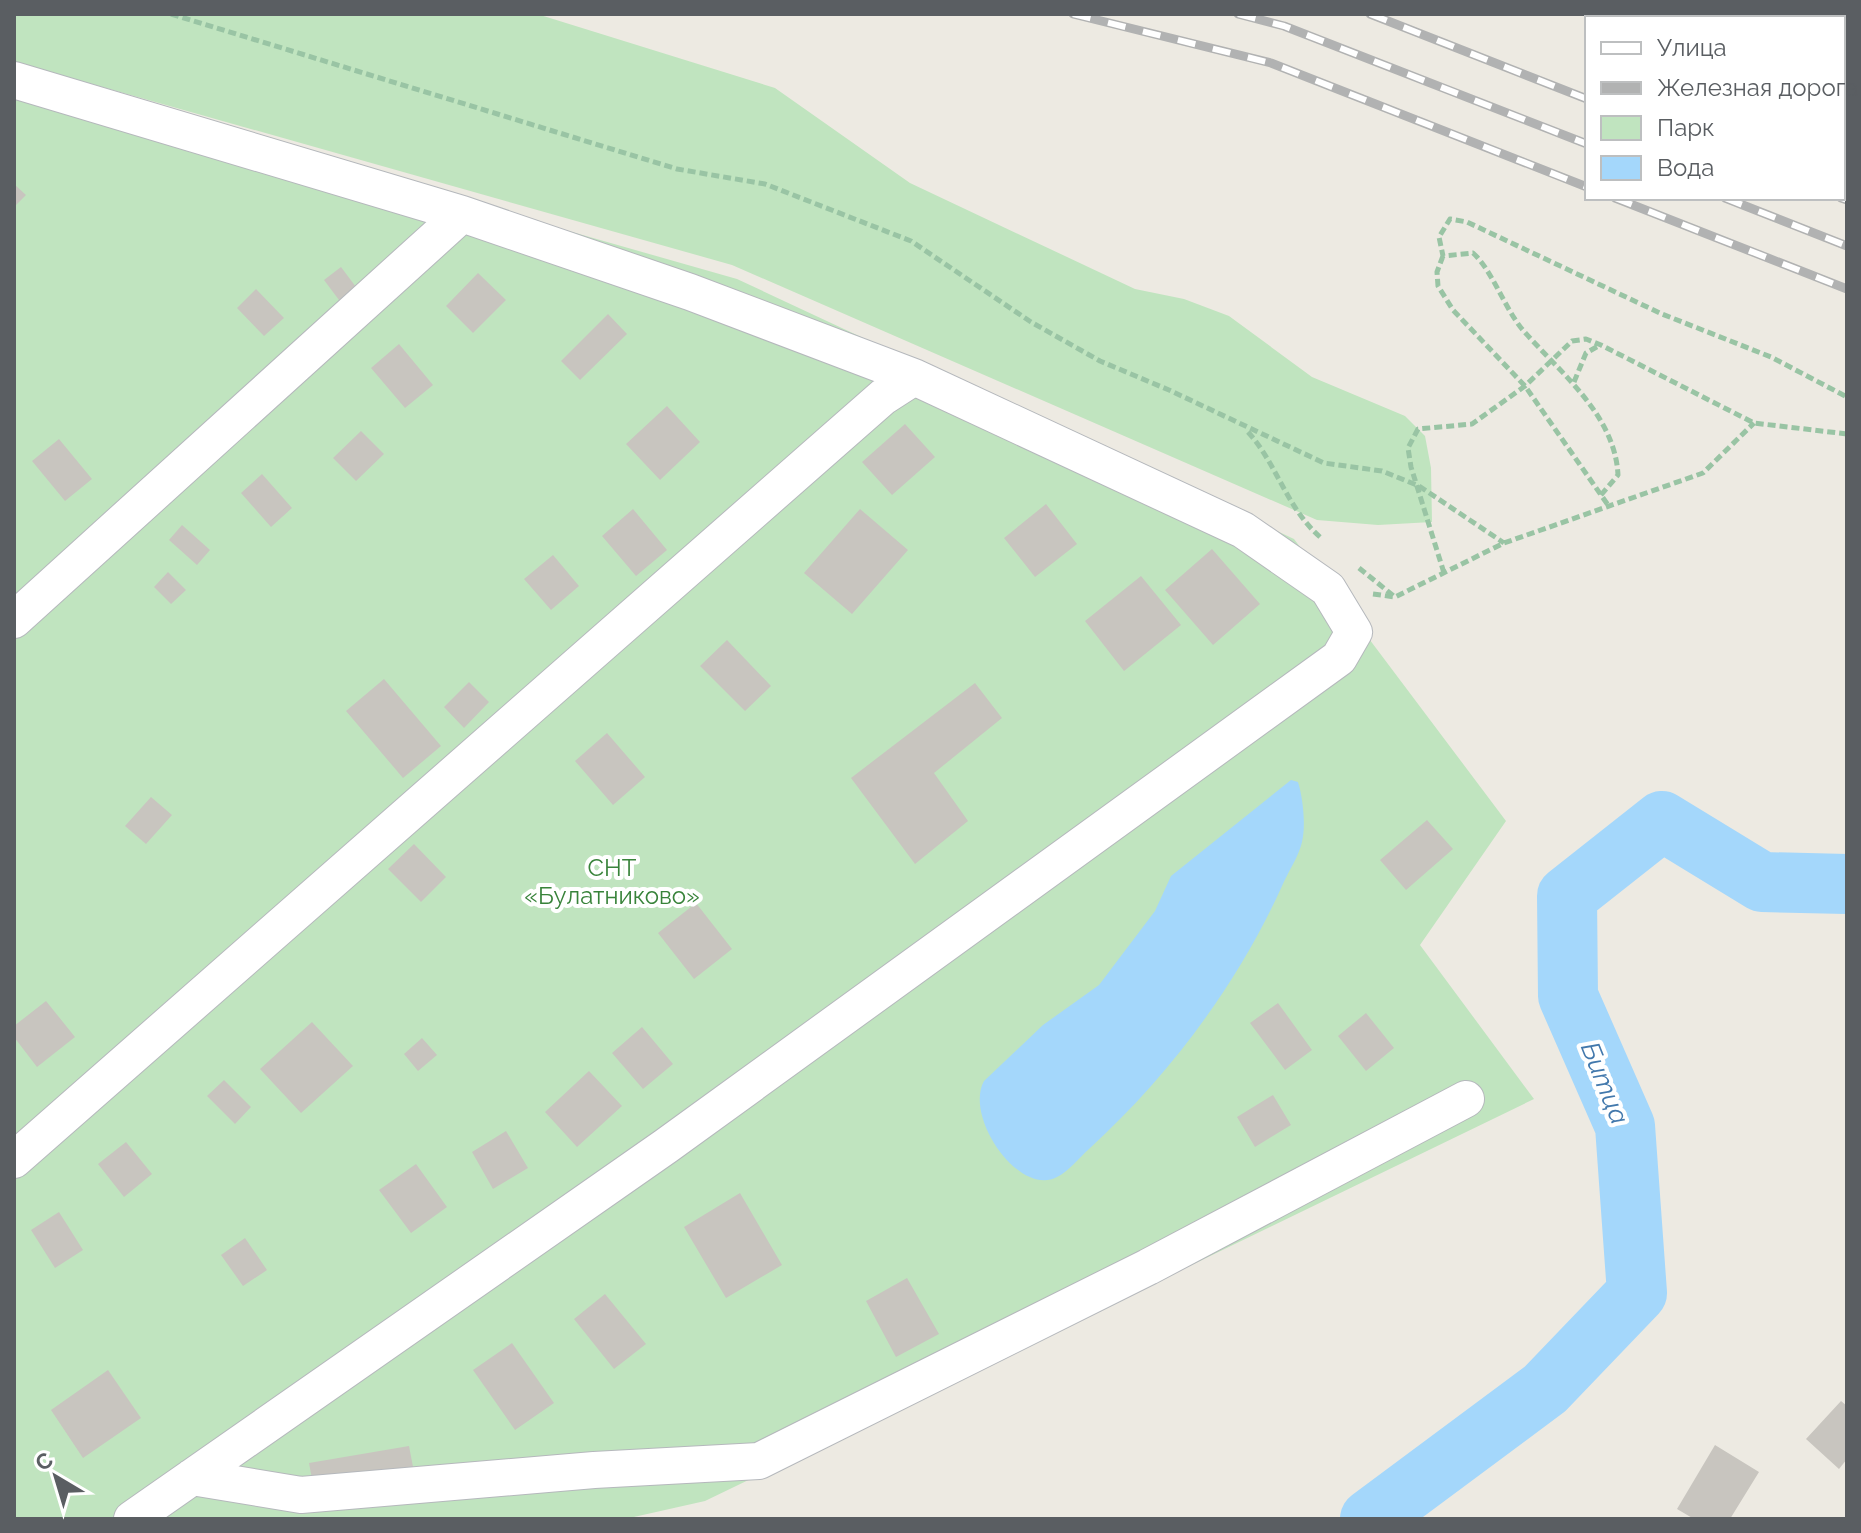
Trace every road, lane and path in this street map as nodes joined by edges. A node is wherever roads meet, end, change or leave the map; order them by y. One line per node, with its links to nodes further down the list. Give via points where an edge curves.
1 (171, 14): 12 (path, via 677,169 765,184 911,241 1031,322 1100,361)
2 (14, 80): 3 (street)
3 (462, 214): 7 (street); 23 (street)
4 (1443, 256): 6 (path, via 1473,253 1485,263 1488,277 1522,329); 9 (path, via 1438,286 1453,310); 10 (path, via 1439,237 1450,219 1467,222 1662,314 1771,357)
5 (1601, 345): 6 (path, via 1572,341); 8 (path, via 1586,353); 11 (path)
6 (1554, 360): 8 (path); 9 (path)
7 (914, 377): 21 (street, via 1243,530); 25 (street, via 883,397)
8 (1574, 382): 15 (path, via 1617,455 1618,475)
9 (1525, 386): 14 (path, via 1472,424 1418,429 1408,448); 15 (path)
10 (1847, 397)
11 (1754, 423): 13 (path); 16 (path, via 1703,473)
12 (1245, 428): 14 (path, via 1324,463 1382,471); 18 (path, via 1267,453 1272,473 1304,523)
13 (1847, 434)
14 (1419, 486): 17 (path); 20 (path)
15 (1601, 495): 16 (path)
16 (1608, 505): 17 (path)
17 (1504, 543): 20 (path)
18 (1331, 546)
19 (1353, 564): 22 (path)
20 (1444, 573): 22 (path)
21 (1328, 589): 22 (path); 26 (street, via 1354,632 1339,658 666,1146)
22 (1395, 597)
23 (14, 620)
24 (1466, 1099): 26 (street, via 1148,1267 759,1461 301,1495)
25 (14, 1160)
26 (192, 1477): 27 (street)
27 (132, 1519)

